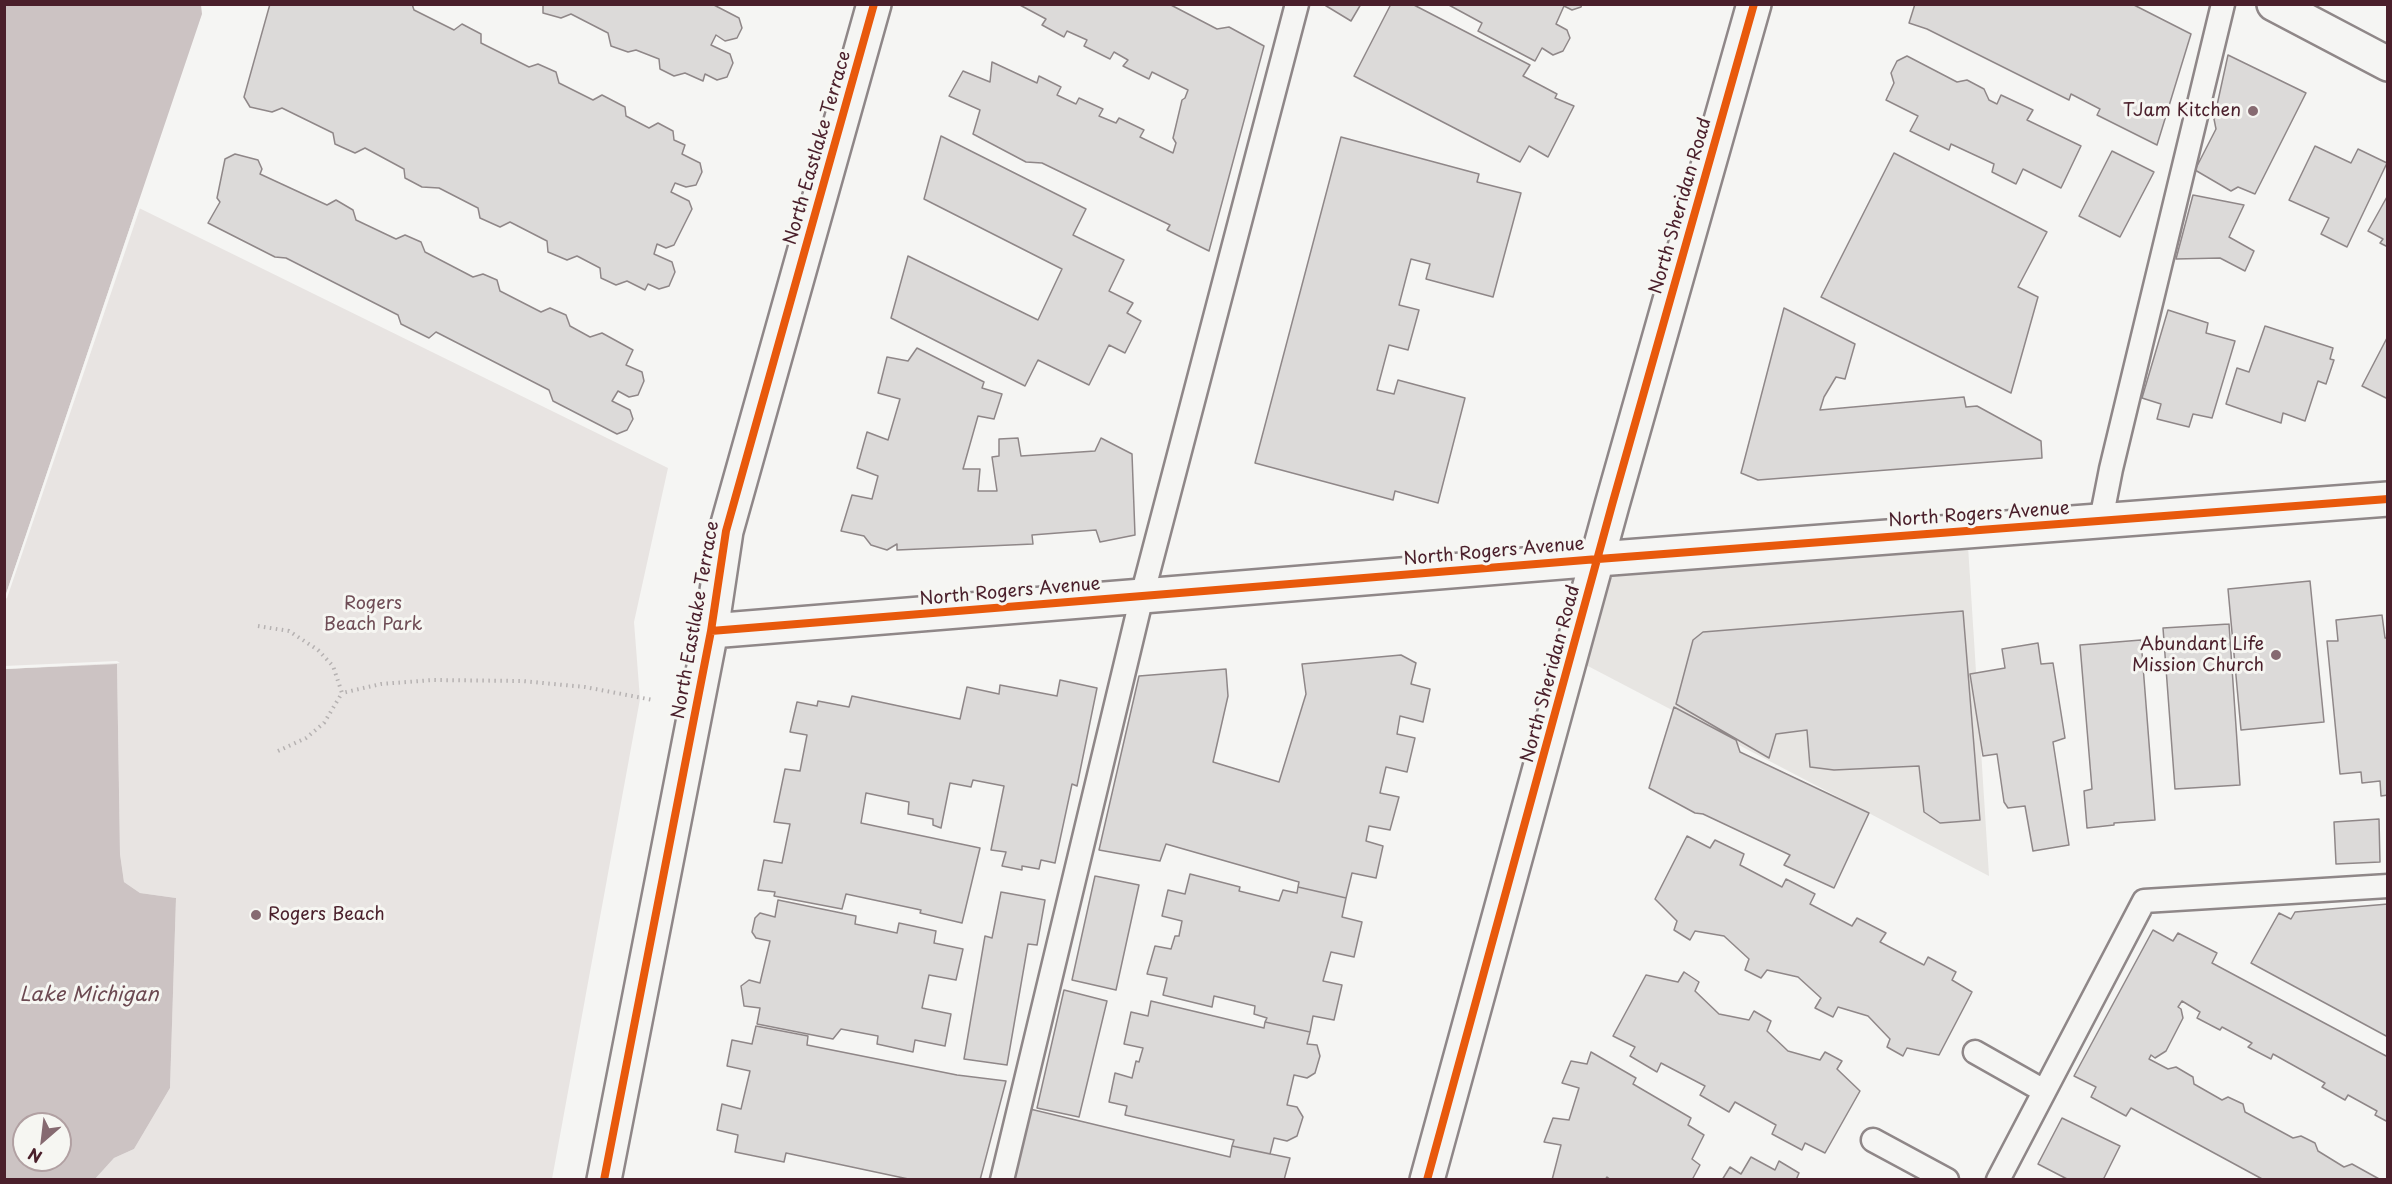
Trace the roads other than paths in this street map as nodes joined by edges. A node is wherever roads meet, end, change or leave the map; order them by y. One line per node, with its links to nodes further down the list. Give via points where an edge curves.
1 (874, 4): 11 (main road, North Eastlake Terrace, via 726,531)
2 (1297, 4): 10 (lane)
3 (1754, 4): 9 (main road, North Sheridan Road)
4 (2223, 4): 8 (lane)
5 (2274, 4): 6 (main road)
6 (2388, 64)
7 (2388, 499): 8 (main road, North Rogers Avenue)
8 (2101, 520): 9 (main road, North Rogers Avenue)
9 (1598, 559): 10 (main road, North Rogers Avenue); 18 (main road, North Sheridan Road)
10 (1142, 596): 11 (main road, North Rogers Avenue); 17 (lane)
11 (711, 631): 16 (main road, North Eastlake Terrace)
12 (2388, 886): 14 (lane, via 2144,901)
13 (1975, 1052): 14 (lane)
14 (2044, 1091): 20 (lane)
15 (1873, 1140): 19 (lane)
16 (604, 1179)
17 (1002, 1179)
18 (1427, 1179)
19 (1947, 1179)
20 (1998, 1179)

